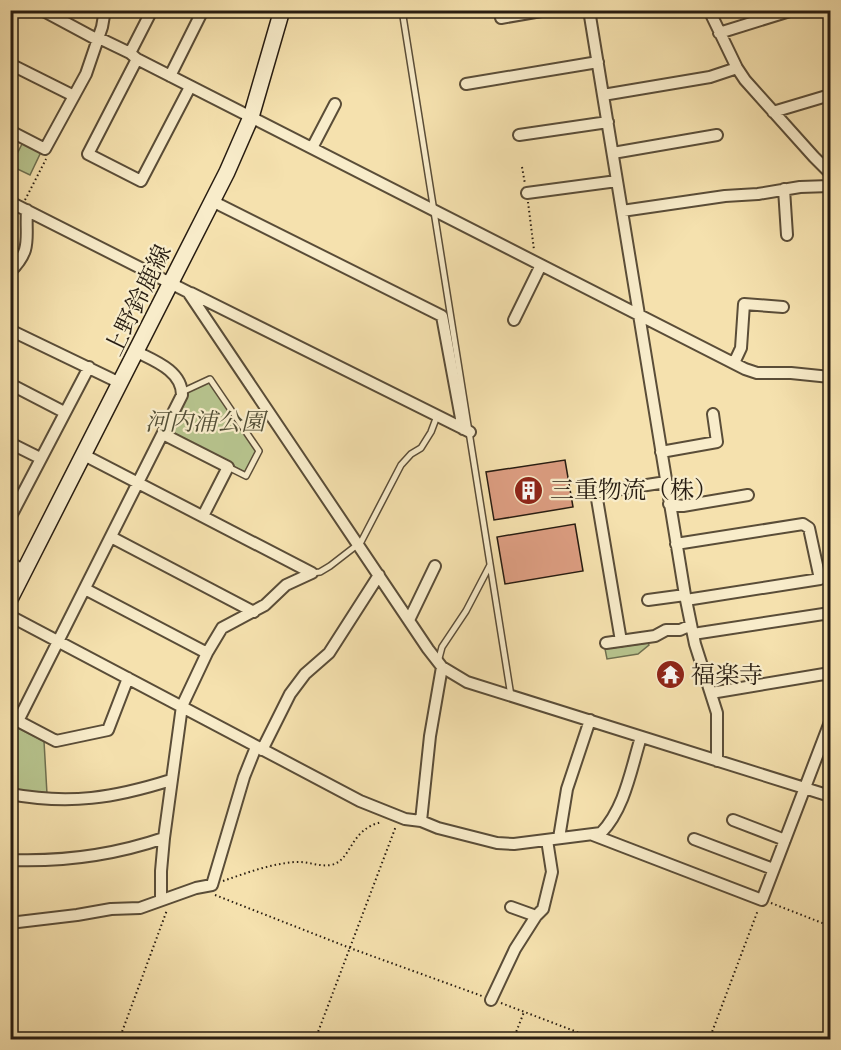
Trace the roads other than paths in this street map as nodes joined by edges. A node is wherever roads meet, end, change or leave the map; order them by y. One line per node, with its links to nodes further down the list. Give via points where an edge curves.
1 (42, 10): 13 (street)
2 (105, 10): 13 (street)
3 (152, 10): 14 (street)
4 (203, 10): 18 (street)
5 (282, 10): 26 (main road, 上野鈴鹿線)
6 (402, 10): 41 (lane)
7 (547, 10): 11 (street)
8 (589, 10): 15 (street)
9 (709, 10): 12 (street)
10 (793, 10): 12 (street)
11 (501, 18)
12 (719, 33): 17 (street)
13 (96, 39): 14 (street); 23 (street, via 86,74)
14 (133, 56): 18 (street); 20 (street, via 88,154 141,181)
15 (598, 62): 19 (street); 21 (street)
16 (10, 64): 23 (street)
17 (737, 68): 21 (street, via 710,77); 25 (street)
18 (170, 76): 20 (street)
19 (466, 84)
20 (190, 87): 26 (street)
21 (603, 94): 27 (street)
22 (831, 95): 25 (street)
23 (74, 96): 28 (street, via 45,149)
24 (334, 104): 31 (street)
25 (773, 112): 33 (street)
26 (250, 117): 31 (street); 38 (main road, 上野鈴鹿線)
27 (608, 122): 29 (street); 32 (street)
28 (10, 132)
29 (519, 135)
30 (717, 135): 32 (street)
31 (312, 148): 41 (street)
32 (613, 153): 34 (street)
33 (831, 173)
34 (617, 181): 37 (street); 42 (street)
35 (831, 186): 36 (street)
36 (784, 189): 42 (street); 43 (street)
37 (527, 193)
38 (212, 201): 46 (main road, 上野鈴鹿線); 62 (street, via 442,316)
39 (10, 202): 40 (street)
40 (24, 209): 45 (street, via 27,250); 46 (street)
41 (434, 210): 44 (street); 62 (lane)
42 (622, 211): 49 (street)
43 (787, 235)
44 (538, 263): 49 (street); 50 (street)
45 (10, 272)
46 (170, 284): 47 (street); 52 (main road, 上野鈴鹿線)
47 (188, 292): 61 (street); 78 (street)
48 (783, 308): 53 (street, via 744,304 741,348)
49 (639, 315): 53 (street); 65 (street)
50 (514, 320)
51 (10, 330): 54 (street)
52 (138, 351): 56 (main road, 上野鈴鹿線); 58 (street, via 164,366 180,381)
53 (734, 363): 55 (street, via 757,373)
54 (89, 367): 56 (street); 59 (street)
55 (831, 377)
56 (120, 383): 66 (main road, 上野鈴鹿線)
57 (10, 384): 59 (street)
58 (182, 392): 63 (street); 68 (lane, via 210,379 259,451 246,476)
59 (64, 412): 67 (street)
60 (713, 414): 65 (street, via 717,442)
61 (437, 416): 62 (street); 78 (lane, via 420,448 401,465)
62 (466, 431): 80 (lane)
63 (163, 434): 68 (street); 69 (street)
64 (10, 443): 67 (street)
65 (661, 452): 70 (street)
66 (84, 455): 69 (street); 82 (main road, 上野鈴鹿線)
67 (40, 458): 73 (street)
68 (228, 467): 74 (street)
69 (138, 482): 74 (street); 76 (street)
70 (666, 482): 72 (street); 95 (street, via 596,493)
71 (748, 495): 72 (street, via 682,506)
72 (669, 504): 77 (street)
73 (13, 505): 75 (street)
74 (203, 516): 83 (street)
75 (10, 518)
76 (111, 537): 85 (street); 89 (street)
77 (676, 544): 86 (street); 86 (street, via 803,524 809,528 820,579)
78 (358, 545): 83 (lane, via 320,572); 84 (street)
79 (10, 563): 82 (street)
80 (491, 564): 98 (lane, via 449,634); 102 (lane)
81 (435, 566): 92 (street)
82 (25, 571): 87 (main road, 上野鈴鹿線)
83 (312, 573): 89 (street, via 286,585)
84 (379, 574): 92 (street); 107 (street, via 329,653 290,693)
85 (85, 589): 94 (street); 97 (street)
86 (685, 598): 88 (street); 93 (street)
87 (10, 599)
88 (648, 600)
89 (254, 612): 97 (street, via 222,628)
90 (831, 613): 93 (street)
91 (10, 616): 94 (street)
92 (409, 620): 98 (street)
93 (692, 630): 95 (street, via 666,630 655,636); 101 (street)
94 (58, 641): 100 (street); 100 (street, via 18,721 43,735 56,741 108,730)
95 (621, 641): 96 (street)
96 (606, 643)
97 (207, 653): 103 (street)
98 (440, 665): 102 (street, via 467,682); 114 (street)
99 (831, 674): 101 (street)
100 (128, 678): 103 (street)
101 (711, 693): 108 (street, via 718,722)
102 (511, 696): 104 (street)
103 (182, 706): 107 (street); 109 (street)
104 (590, 720): 106 (street); 117 (street, via 567,789)
105 (831, 722): 110 (street)
106 (641, 737): 108 (street); 115 (street, via 618,808 610,824)
107 (259, 749): 114 (street, via 360,801 402,819); 123 (street, via 244,777 212,885)
108 (717, 760): 110 (street)
109 (171, 780): 111 (street, via 132,792 75,800); 116 (street)
110 (805, 788): 112 (street); 120 (street)
111 (10, 794)
112 (831, 796)
113 (733, 820): 120 (street)
114 (421, 821): 119 (street, via 497,843)
115 (592, 835): 117 (street); 122 (street, via 762,900)
116 (164, 838): 121 (street, via 114,853); 123 (street, via 161,871)
117 (559, 838): 119 (street)
118 (694, 839): 122 (street)
119 (547, 840): 125 (street, via 552,872 543,909)
120 (785, 840): 122 (street)
121 (10, 860)
122 (773, 868)
123 (167, 898): 126 (street, via 140,908)
124 (512, 907): 125 (street)
125 (536, 916): 127 (street, via 515,948)
126 (10, 921)
127 (491, 1000)

